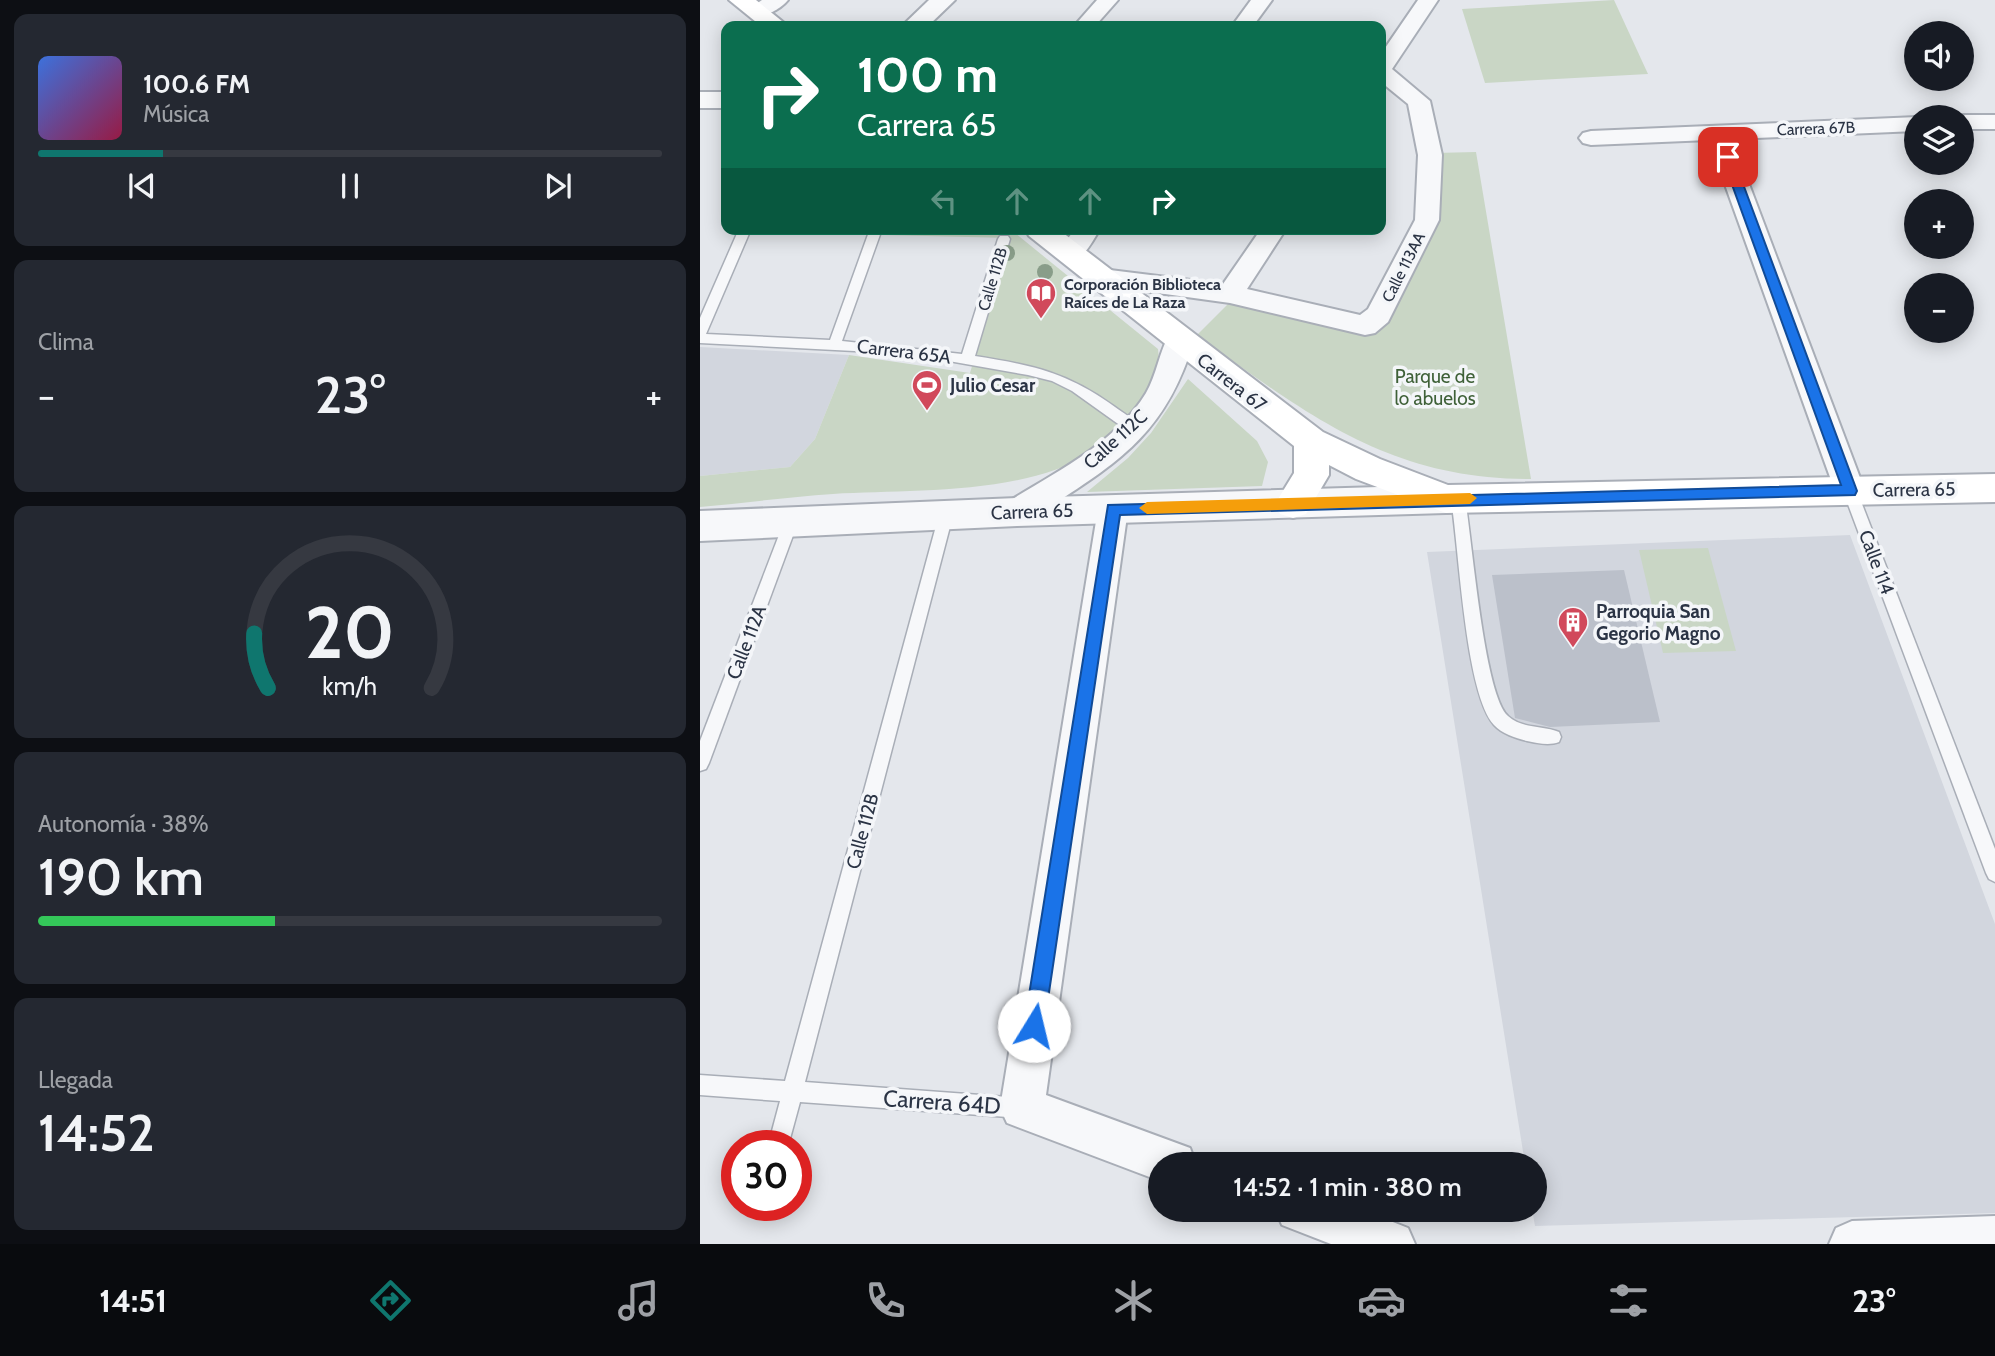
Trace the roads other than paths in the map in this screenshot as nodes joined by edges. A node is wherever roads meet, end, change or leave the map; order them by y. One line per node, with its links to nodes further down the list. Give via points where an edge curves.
1 (778, 0): 6 (street)
2 (943, 0): 8 (street)
3 (1108, 0): 9 (street)
4 (1262, 0): 10 (street)
5 (1429, 0): 11 (street)
6 (749, 6): 7 (main road)
7 (769, 21)
8 (920, 21)
9 (1089, 21)
10 (1246, 21)
11 (1386, 63)
12 (1386, 74): 27 (street, Calle 113AA, via 1419,101 1430,155 1427,220 1378,315 1365,326)
13 (700, 100): 14 (street)
14 (721, 100)
15 (1974, 122): 16 (street)
16 (1995, 122)
17 (1904, 124): 18 (street, Carrera 67B)
18 (1718, 132): 19 (street, Carrera 67B); 36 (street, Calle 114)
19 (1591, 138)
20 (742, 235): 28 (lane)
21 (874, 235): 31 (lane)
22 (1059, 235): 25 (main road, Carrera 67)
23 (1270, 235): 27 (street)
24 (1004, 239): 32 (lane, Calle 112B)
25 (1079, 241): 26 (main road, Carrera 67)
26 (1102, 278): 27 (street); 30 (main road, Carrera 67)
27 (1230, 294)
28 (700, 333)
29 (700, 338): 31 (lane, Carrera 65A)
30 (1180, 340): 33 (street, Calle 112C, via 1168,377); 34 (main road, Carrera 67)
31 (835, 344): 32 (lane, Carrera 65A)
32 (967, 359): 33 (lane, Carrera 65A, via 1057,378)
33 (1133, 428): 40 (street, Calle 112C, via 1101,456)
34 (1311, 441): 37 (main road, Carrera 67, via 1368,469); 38 (main road, via 1311,475)
35 (1995, 488): 36 (main road, Carrera 65)
36 (1850, 491): 37 (main road, Carrera 65); 46 (lane, Calle 114)
37 (1452, 499): 38 (street, Carrera 65); 44 (lane, via 1467,550 1480,666 1496,716 1518,732)
38 (1293, 504): 39 (street, Carrera 65)
39 (1113, 509): 40 (street, Carrera 65); 49 (street)
40 (1017, 512): 41 (street, Carrera 65)
41 (946, 515): 42 (street, Carrera 65); 48 (lane, Calle 112B)
42 (791, 522): 43 (street, Carrera 65); 45 (lane, Calle 112A)
43 (700, 526)
44 (1553, 737)
45 (700, 763)
46 (1995, 873)
47 (700, 1084): 48 (lane, Carrera 64D)
48 (793, 1091): 49 (lane, Carrera 64D); 50 (lane, Calle 112B)
49 (1021, 1108): 51 (street, Carrera 64D)
50 (782, 1130)
51 (1148, 1154)
52 (1333, 1222): 55 (street)
53 (1995, 1239): 54 (street)
54 (1911, 1243): 56 (street)
55 (1392, 1244)
56 (1852, 1244)

